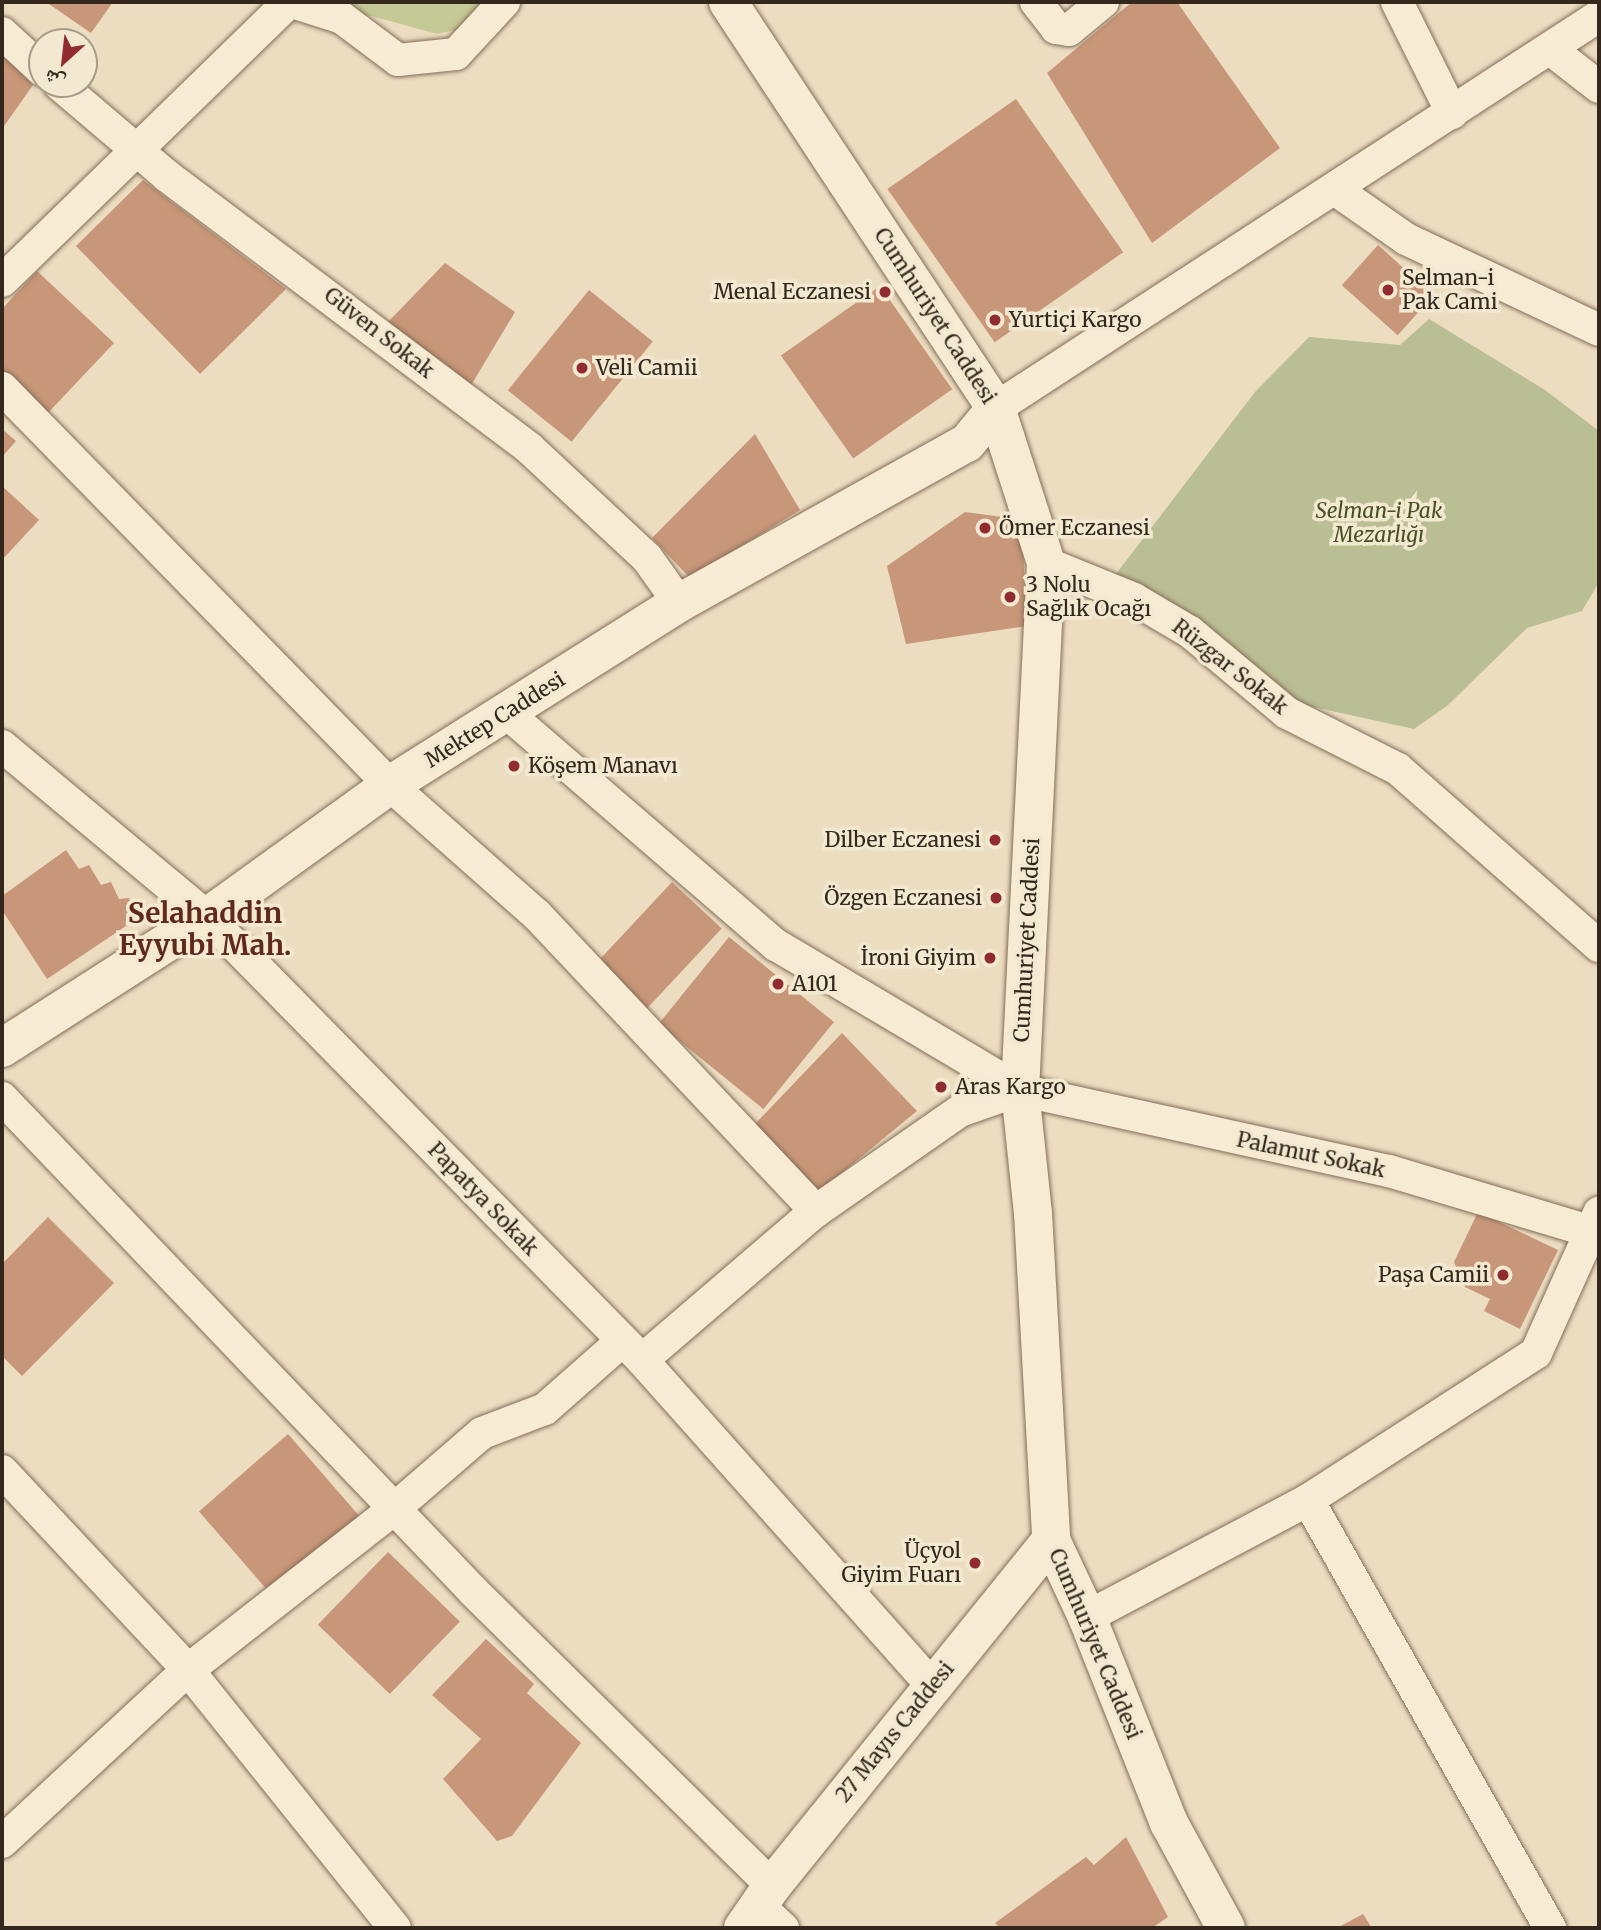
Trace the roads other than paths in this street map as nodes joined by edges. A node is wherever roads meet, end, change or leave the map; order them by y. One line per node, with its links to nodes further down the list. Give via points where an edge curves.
1 (291, 2): 2 (street, via 342,18 398,60 456,54); 14 (street)
2 (504, 2)
3 (728, 2): 19 (main road, Cumhuriyet Caddesi)
4 (1036, 2): 5 (street, via 1056,28 1069,30)
5 (1103, 2)
6 (1397, 2): 13 (street)
7 (1599, 16): 9 (street)
8 (2, 33): 10 (street)
9 (1550, 48): 11 (street); 13 (street)
10 (28, 56)
11 (1599, 87)
12 (75, 98): 14 (street, Güven Sokak)
13 (1452, 113): 15 (street)
14 (136, 151): 16 (street); 21 (street, Güven Sokak, via 528,448 647,558)
15 (1336, 190): 17 (street, via 1406,239); 19 (street)
16 (2, 281)
17 (1599, 330)
18 (2, 388): 24 (street)
19 (996, 408): 20 (main road, Cumhuriyet Caddesi); 21 (main road, Mektep Caddesi, via 967,443)
20 (1046, 563): 26 (street, Rüzgar Sokak, via 1135,599 1190,632 1287,713 1398,769); 28 (main road, Cumhuriyet Caddesi)
21 (679, 603): 22 (main road, Mektep Caddesi)
22 (508, 714): 24 (main road, Mektep Caddesi); 28 (street, via 776,945)
23 (2, 746): 25 (street, Papatya Sokak)
24 (390, 785): 25 (main road, Mektep Caddesi); 30 (street, via 537,915)
25 (207, 917): 27 (main road, Mektep Caddesi); 32 (street, Papatya Sokak)
26 (1599, 946)
27 (2, 1048)
28 (1020, 1090): 30 (street, via 960,1111); 31 (street, Palamut Sokak, via 1389,1171); 36 (main road, Cumhuriyet Caddesi, via 1033,1213)
29 (2, 1098): 35 (street)
30 (816, 1211): 32 (street)
31 (1597, 1225): 34 (street, via 1536,1353)
32 (632, 1350): 35 (street, via 545,1409 482,1433); 39 (street, Papatya Sokak)
33 (2, 1471): 38 (street)
34 (1308, 1500): 37 (street); 44 (street)
35 (394, 1509): 38 (street); 41 (street)
36 (1051, 1540): 37 (main road, Cumhuriyet Caddesi); 39 (main road, 27 Mayıs Caddesi)
37 (1087, 1617): 43 (main road, Cumhuriyet Caddesi, via 1170,1823)
38 (188, 1670): 40 (street); 42 (street)
39 (932, 1685): 41 (main road, 27 Mayıs Caddesi)
40 (2, 1842)
41 (764, 1912)
42 (395, 1928)
43 (1226, 1928)
44 (1550, 1928)

